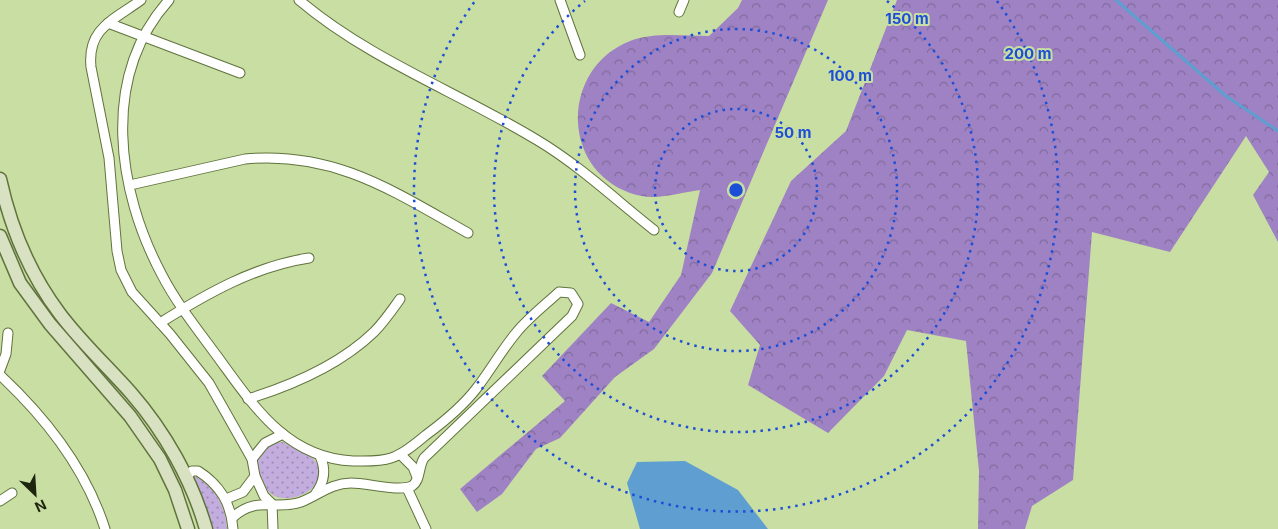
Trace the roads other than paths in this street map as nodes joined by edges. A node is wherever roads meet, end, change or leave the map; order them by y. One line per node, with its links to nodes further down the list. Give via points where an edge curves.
1 (141, 0): 7 (street)
2 (169, 0): 8 (street)
3 (299, 0): 13 (street, via 373,53 537,139)
4 (560, 0): 9 (street)
5 (684, 0): 6 (street)
6 (679, 12)
7 (108, 23): 8 (street); 19 (street, via 94,38 90,60 109,158 117,250 121,270 129,286)
8 (142, 36): 10 (street); 12 (street, via 127,76 122,106)
9 (580, 55)
10 (240, 73)
11 (0, 179): 28 (street, via 20,250 46,293 70,326 142,407)
12 (130, 185): 14 (street, via 245,159 301,160 337,167 370,180); 18 (street, via 136,214 152,255 172,294)
13 (654, 230)
14 (468, 233)
15 (0, 236): 32 (street, via 20,283 50,324 130,416 160,459)
16 (309, 258): 18 (street, via 249,275)
17 (400, 299): 23 (street, via 374,332 341,357 287,386)
18 (184, 308): 19 (street); 23 (street)
19 (160, 323): 27 (street, via 210,383)
20 (8, 333): 21 (street)
21 (0, 370)
22 (0, 375): 39 (street, via 32,407 61,444 86,484)
23 (248, 399): 24 (street)
24 (283, 434): 26 (street); 27 (street, via 266,443)
25 (400, 454): 26 (street, via 367,461); 30 (street, via 414,467); 30 (street, via 466,401 516,332 559,292 567,291 574,295 578,304 575,312 424,458)
26 (320, 456): 34 (street, via 324,476)
27 (252, 459): 29 (street)
28 (187, 476): 32 (street, via 178,482); 35 (street, via 198,471 214,483); 41 (street)
29 (255, 476): 35 (street, via 243,492); 37 (street, via 264,496)
30 (418, 479): 31 (street, via 416,484)
31 (407, 488): 34 (street, via 350,483 333,485); 44 (street)
32 (175, 490): 40 (street)
33 (12, 493): 36 (street)
34 (314, 495): 37 (street, via 300,502)
35 (226, 499): 38 (street)
36 (0, 501)
37 (272, 504): 38 (street, via 247,507); 43 (street)
38 (232, 518): 42 (street)
39 (105, 529)
40 (188, 529)
41 (206, 529)
42 (233, 529)
43 (273, 529)
44 (426, 529)

